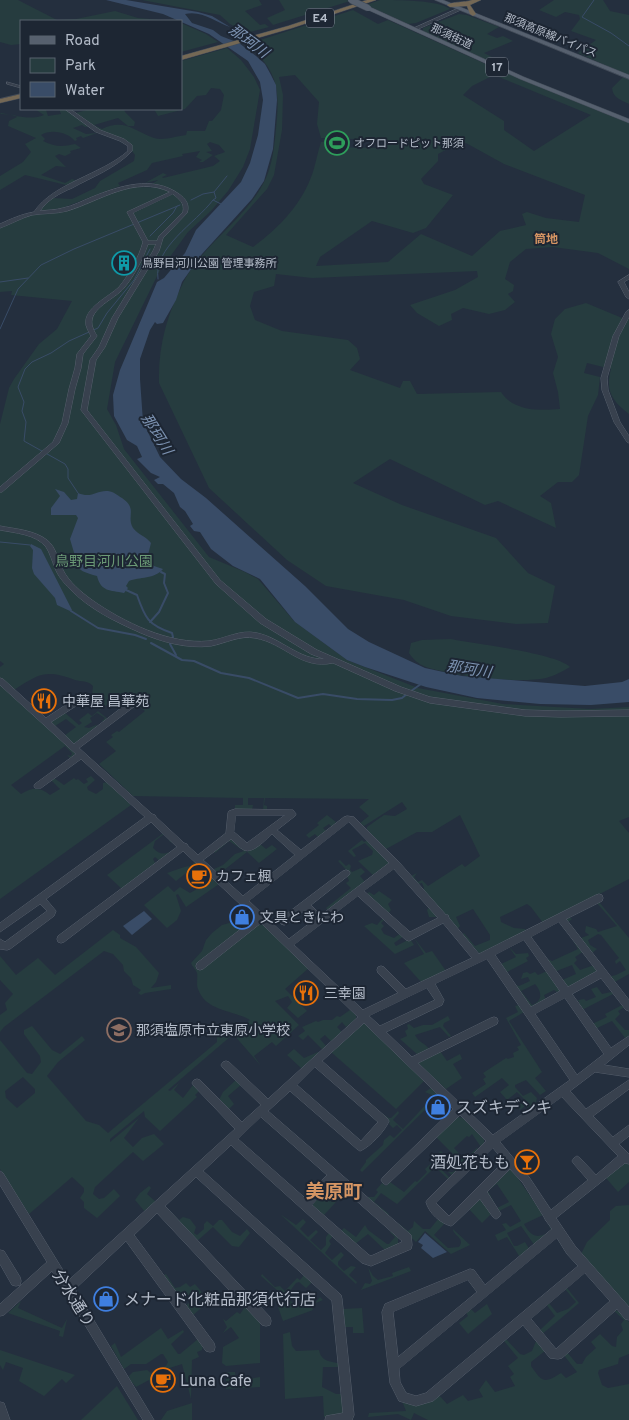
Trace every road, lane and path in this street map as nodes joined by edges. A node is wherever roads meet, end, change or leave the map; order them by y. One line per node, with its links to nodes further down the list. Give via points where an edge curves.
1 (351, 0): 9 (main road, 那須街道 / 17, bridge)
2 (364, 0): 10 (highway, E4)
3 (373, 0): 10 (highway, E4)
4 (438, 0): 7 (main road)
5 (478, 0): 8 (highway)
6 (487, 0): 8 (highway)
7 (450, 5): 8 (highway)
8 (467, 9): 9 (street); 12 (main road, 那須高原線バイパス)
9 (414, 29): 18 (main road, 那須街道 / 17)
10 (265, 33): 11 (highway, E4)
11 (182, 56)
12 (629, 77)
13 (9, 83): 14 (street)
14 (20, 87)
15 (20, 97): 16 (highway)
16 (0, 102)
17 (68, 110): 20 (street, via 100,133 126,142 130,151 56,194)
18 (629, 122)
19 (174, 192): 20 (street, via 158,187 132,186 68,208); 22 (street, via 130,212); 23 (street, via 186,203 185,212)
20 (36, 213): 21 (street)
21 (0, 226)
22 (146, 242): 23 (street); 28 (street, via 124,285 94,312 89,324 92,339 80,354 65,422 56,443)
23 (158, 243): 30 (street, via 93,360 85,413 218,582 263,621)
24 (629, 277): 25 (street, via 621,282)
25 (629, 297)
26 (629, 312): 27 (street, via 616,336 604,378 608,400 620,430)
27 (629, 441)
28 (0, 490)
29 (0, 528): 30 (street, via 26,533 44,541 71,586 102,611 145,631 198,644 251,634 268,639 314,663)
30 (332, 661): 34 (street, via 416,696 449,703 525,712)
31 (0, 681): 35 (street)
32 (73, 704): 35 (street)
33 (132, 704): 36 (street)
34 (629, 713)
35 (45, 722): 36 (street)
36 (74, 748): 37 (street)
37 (82, 755): 38 (street); 39 (street)
38 (38, 786)
39 (152, 817): 42 (street); 48 (street)
40 (272, 830): 41 (street, via 246,847); 41 (street, via 292,814 235,812 232,813); 43 (street)
41 (232, 834): 44 (street)
42 (184, 846): 44 (street); 59 (street)
43 (300, 855): 45 (street, via 347,818); 50 (street)
44 (199, 859): 50 (street)
45 (395, 863): 47 (street); 53 (street)
46 (346, 873): 51 (street)
47 (358, 891): 53 (street, via 409,937); 55 (street)
48 (40, 898): 57 (street); 60 (street, via 52,911 51,914 7,946)
49 (599, 898): 54 (street)
50 (243, 900): 52 (street)
51 (306, 905): 55 (street); 56 (street)
52 (261, 918): 61 (street); 64 (street)
53 (445, 918): 63 (street)
54 (560, 918): 58 (street); 66 (street)
55 (321, 920): 61 (street)
56 (284, 921)
57 (0, 928)
58 (525, 936): 62 (street); 68 (street)
59 (60, 939)
60 (0, 943)
61 (289, 944): 72 (street)
62 (489, 954): 63 (street); 71 (street)
63 (478, 959): 67 (street)
64 (200, 966)
65 (380, 970): 69 (street)
66 (602, 973): 68 (street); 70 (street)
67 (429, 983): 69 (street); 74 (street, via 439,1002)
68 (565, 992): 71 (street); 76 (street)
69 (405, 994): 72 (street)
70 (629, 1008)
71 (529, 1013): 82 (street)
72 (363, 1016): 74 (street); 77 (street)
73 (494, 1021): 78 (street)
74 (379, 1031): 78 (street)
75 (629, 1040): 76 (street)
76 (610, 1054): 80 (street)
77 (316, 1062): 85 (street); 85 (street, via 384,1121 363,1145 360,1146)
78 (411, 1062): 88 (street)
79 (226, 1065): 87 (street)
80 (594, 1067): 81 (street); 82 (street)
81 (629, 1073)
82 (576, 1081): 86 (street)
83 (197, 1083): 90 (street)
84 (629, 1084): 89 (street)
85 (290, 1085): 87 (street)
86 (563, 1091): 89 (street); 93 (street)
87 (265, 1108): 90 (street); 99 (street)
88 (460, 1109): 93 (street); 101 (street)
89 (586, 1115): 94 (street)
90 (242, 1129): 92 (street)
91 (629, 1130): 94 (street)
92 (231, 1139): 98 (street); 104 (street)
93 (493, 1141): 96 (street); 103 (street, via 431,1202 432,1206 452,1221)
94 (612, 1143): 95 (street)
95 (627, 1159): 102 (street)
96 (511, 1161): 103 (street); 107 (street)
97 (577, 1161): 102 (street)
98 (196, 1171): 105 (street); 125 (street, via 337,1299 349,1415)
99 (333, 1175): 104 (street); 104 (street, via 406,1239 407,1245 371,1261)
100 (0, 1176): 111 (street, 分水通り)
101 (386, 1180)
102 (595, 1181): 107 (street)
103 (481, 1190): 106 (street)
104 (306, 1205)
105 (158, 1206): 109 (street); 121 (street)
106 (496, 1214)
107 (549, 1218): 108 (street)
108 (558, 1231): 112 (street); 116 (street)
109 (127, 1234): 115 (street); 122 (street)
110 (0, 1255): 113 (street)
111 (53, 1264): 115 (street, 分水通り); 118 (street)
112 (585, 1267): 117 (street); 120 (street)
113 (4, 1271): 114 (street)
114 (16, 1281)
115 (68, 1288): 124 (street, 分水通り)
116 (483, 1291): 123 (street); 123 (street, via 470,1274 389,1308)
117 (617, 1302): 119 (street); 120 (street, via 558,1354 554,1354)
118 (0, 1311)
119 (629, 1315)
120 (524, 1318): 123 (street, via 424,1400 403,1397 395,1384)
121 (266, 1321)
122 (210, 1347)
123 (394, 1367)
124 (149, 1420)
125 (330, 1420)

